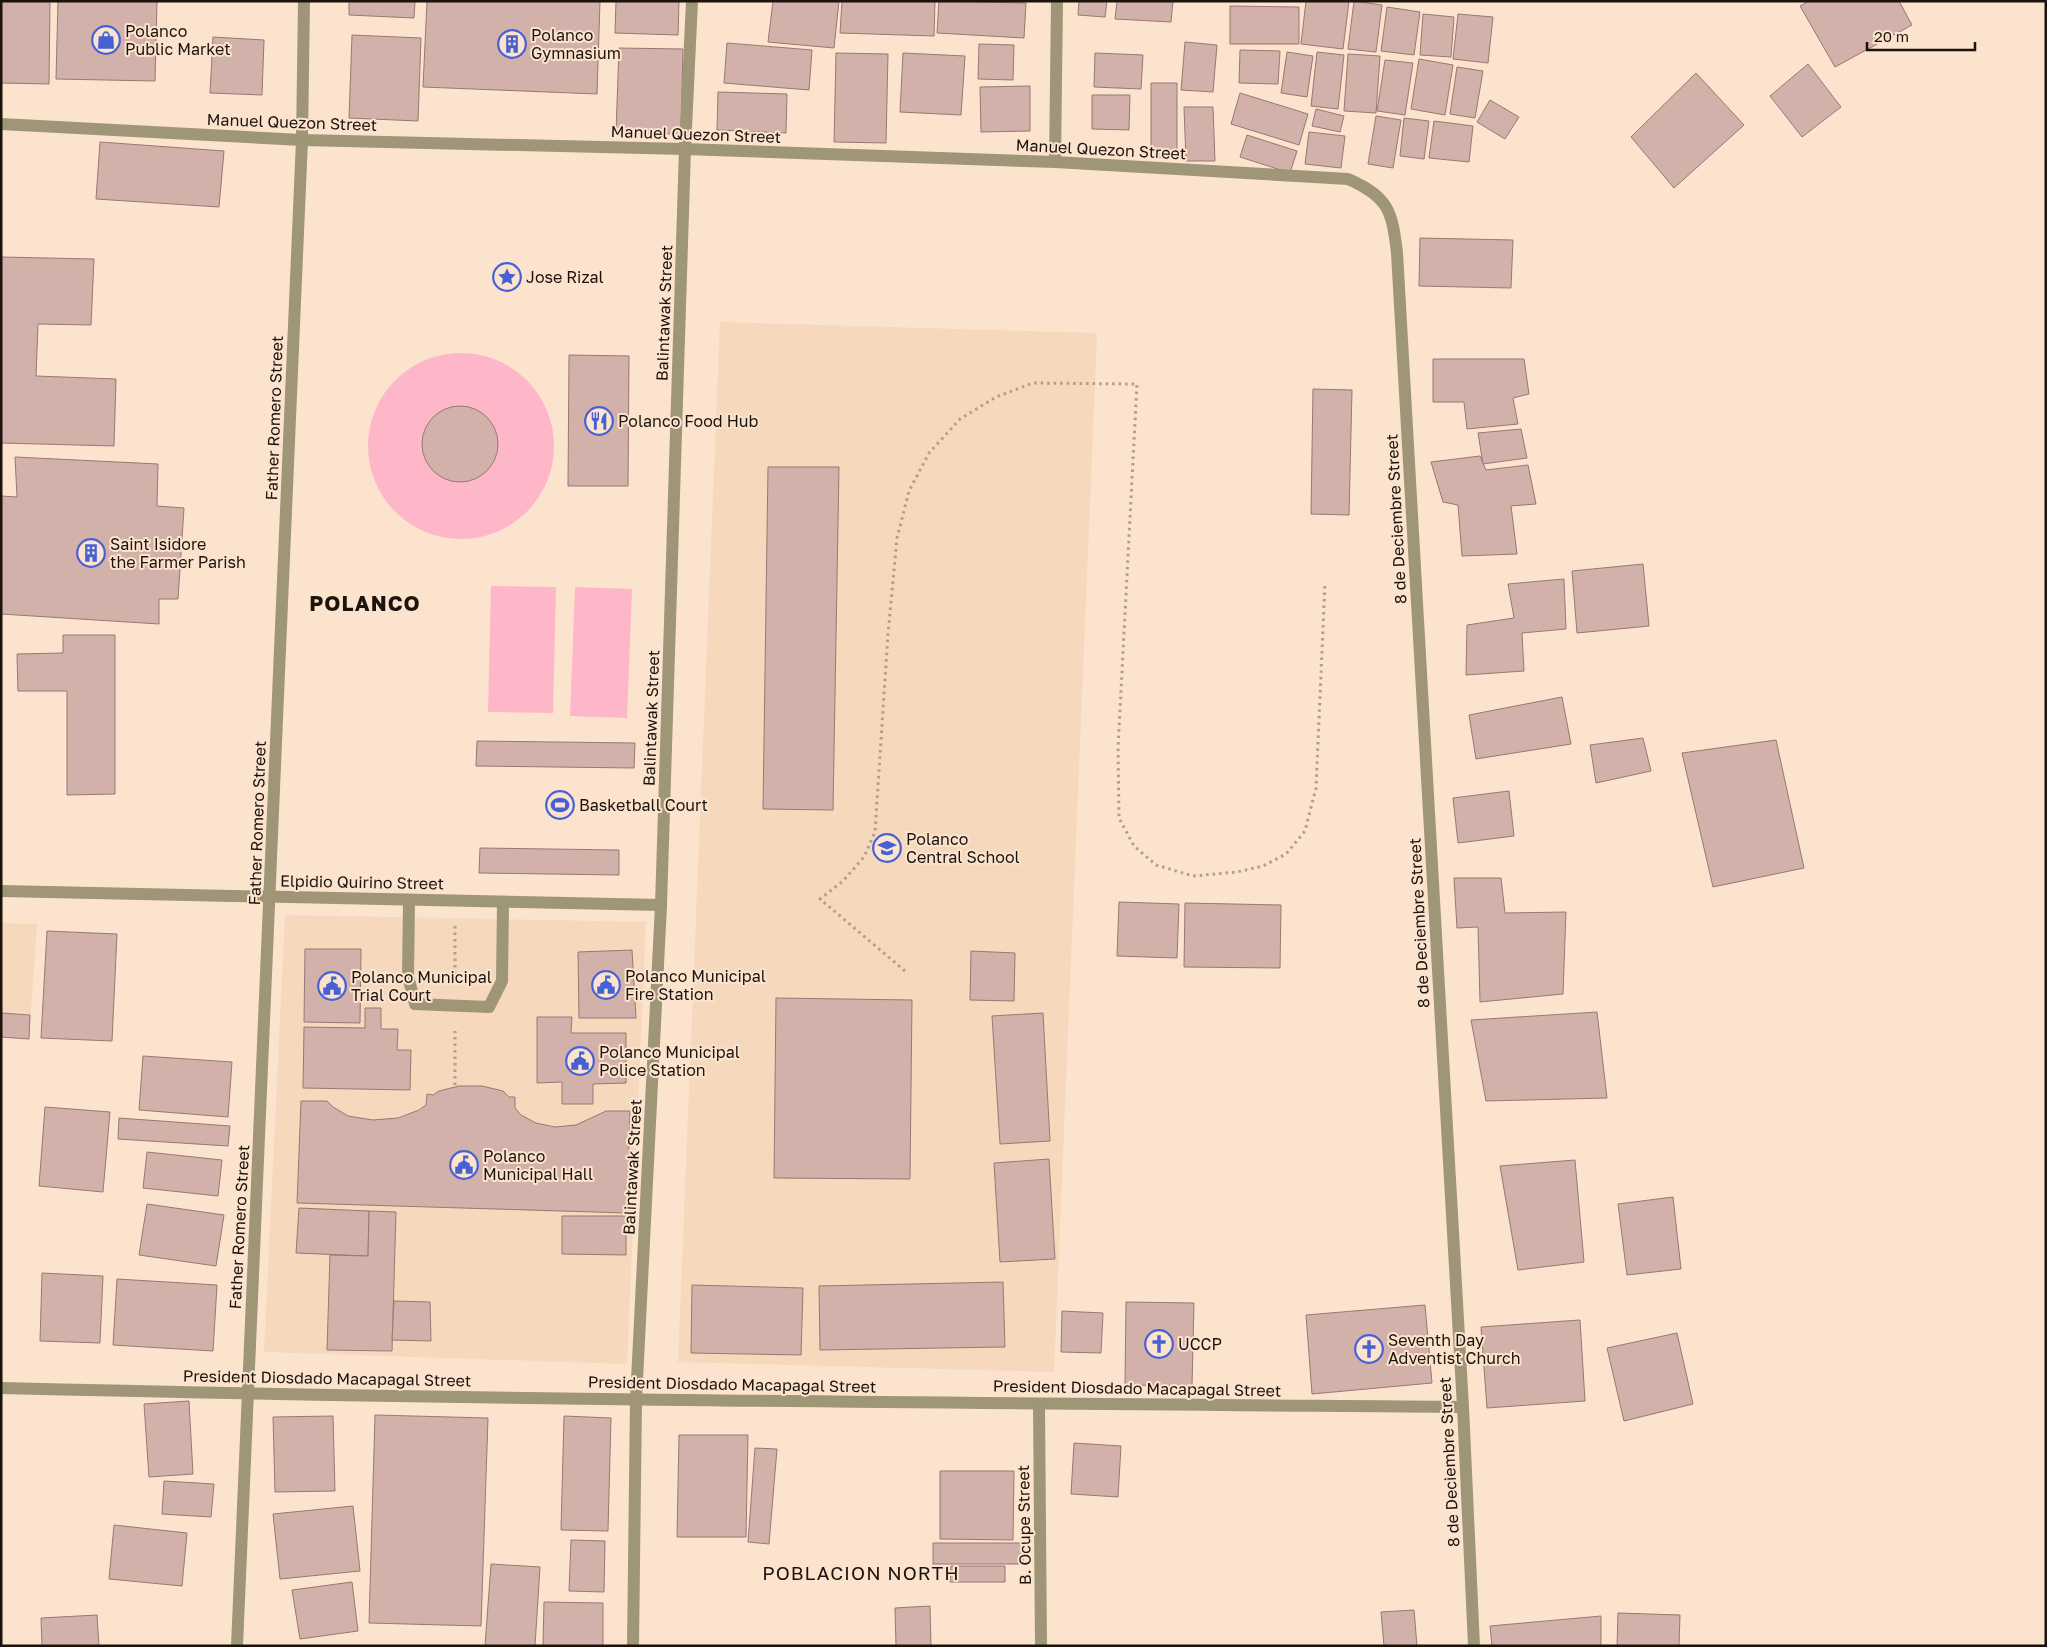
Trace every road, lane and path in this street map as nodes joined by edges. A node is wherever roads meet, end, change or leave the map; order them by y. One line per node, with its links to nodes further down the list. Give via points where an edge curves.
1 (304, 1): 5 (street, Father Romero Street)
2 (692, 1): 6 (street, Balintawak Street)
3 (1057, 1): 7 (street)
4 (1, 124): 5 (street, Manuel Quezon Street)
5 (302, 140): 6 (street, Manuel Quezon Street); 11 (street, Father Romero Street)
6 (685, 149): 7 (street, Manuel Quezon Street); 14 (street, Balintawak Street)
7 (1055, 162): 8 (street, Manuel Quezon Street, via 1348,179 1368,188)
8 (1383, 201): 20 (street, 8 de Deciembre Street, via 1393,221 1397,254)
9 (1325, 582): 15 (path, via 1316,788 1305,831 1286,854 1263,866 1193,876 1156,866 1134,846 1119,818 1118,748 1137,384 1033,383 996,397 960,419 929,453 909,491 897,538 875,832 864,857 843,881 820,899)
10 (1, 891): 11 (street, Elpidio Quirino Street)
11 (270, 897): 12 (street, Elpidio Quirino Street); 17 (street, Father Romero Street)
12 (408, 900): 13 (street, Elpidio Quirino Street); 13 (street, via 408,976 415,1004 489,1007 502,981)
13 (503, 902): 14 (street, Elpidio Quirino Street)
14 (661, 905): 18 (street, Balintawak Street)
15 (905, 971)
16 (1, 1388): 17 (street, President Diosdado Macapagal Street)
17 (248, 1394): 18 (street, President Diosdado Macapagal Street); 21 (street, Father Romero Street)
18 (636, 1400): 19 (street, President Diosdado Macapagal Street); 22 (street, Balintawak Street)
19 (1039, 1404): 20 (street, President Diosdado Macapagal Street); 23 (street, B. Ocupe Street)
20 (1463, 1407): 24 (street, 8 de Deciembre Street)
21 (237, 1646)
22 (633, 1646)
23 (1041, 1646)
24 (1474, 1646)

